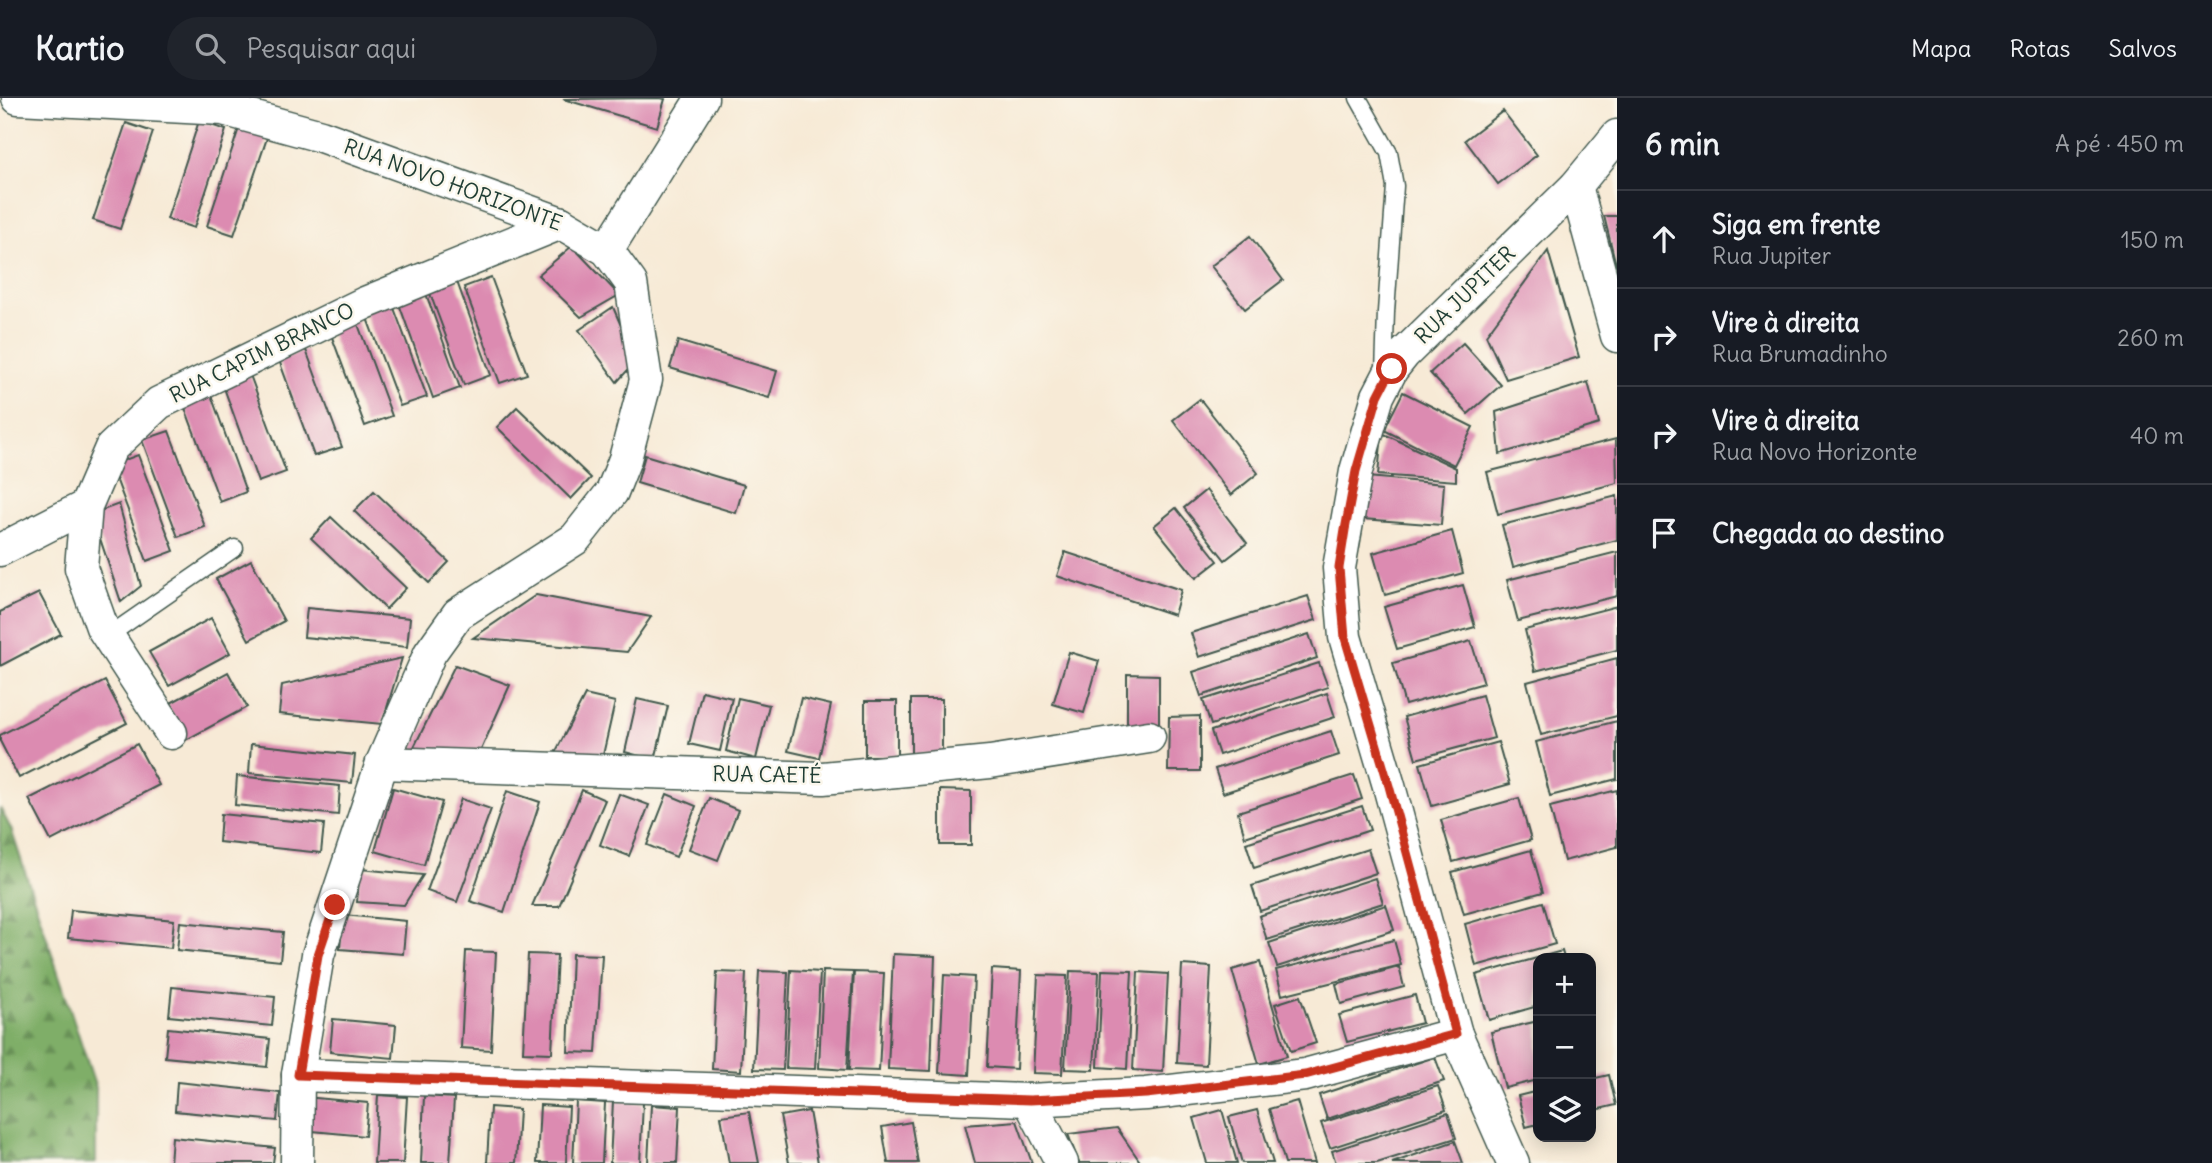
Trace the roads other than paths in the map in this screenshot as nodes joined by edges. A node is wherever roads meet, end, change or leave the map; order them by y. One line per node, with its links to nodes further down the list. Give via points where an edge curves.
1 (18, 98): 4 (street, RUA NOVO HORIZONTE)
2 (702, 98): 8 (street)
3 (1358, 98): 10 (lane, via 1389,153 1395,186)
4 (224, 104): 7 (street, RUA NOVO HORIZONTE)
5 (1617, 136): 6 (street, RUA JUPITER)
6 (1576, 186): 9 (street); 10 (street, RUA JUPITER, via 1404,354)
7 (561, 223): 8 (street, RUA NOVO HORIZONTE); 11 (street, RUA CAPIM BRANCO, via 365,303 159,403 111,448)
8 (607, 250): 17 (street, RUA NOVO HORIZONTE, via 631,283 646,380 612,492 575,539 458,614 430,653)
9 (1617, 336)
10 (1384, 384): 18 (street, RUA JUPITER, via 1356,471 1339,568 1345,638)
11 (86, 506): 13 (street); 14 (street, RUA CAPIM BRANCO, via 81,568)
12 (235, 548): 14 (lane)
13 (0, 550)
14 (107, 636): 15 (street, RUA CAPIM BRANCO)
15 (171, 733)
16 (1149, 737): 17 (street, RUA CAETÉ, via 990,762 823,778)
17 (382, 762): 19 (street, RUA NOVO HORIZONTE, via 318,955)
18 (1456, 1034): 20 (street, via 1305,1075 1146,1094); 23 (street, RUA JUPITER)
19 (298, 1075): 20 (street); 21 (street, RUA NOVO HORIZONTE)
20 (1030, 1100): 22 (street)
21 (297, 1163)
22 (1062, 1163)
23 (1513, 1163)

